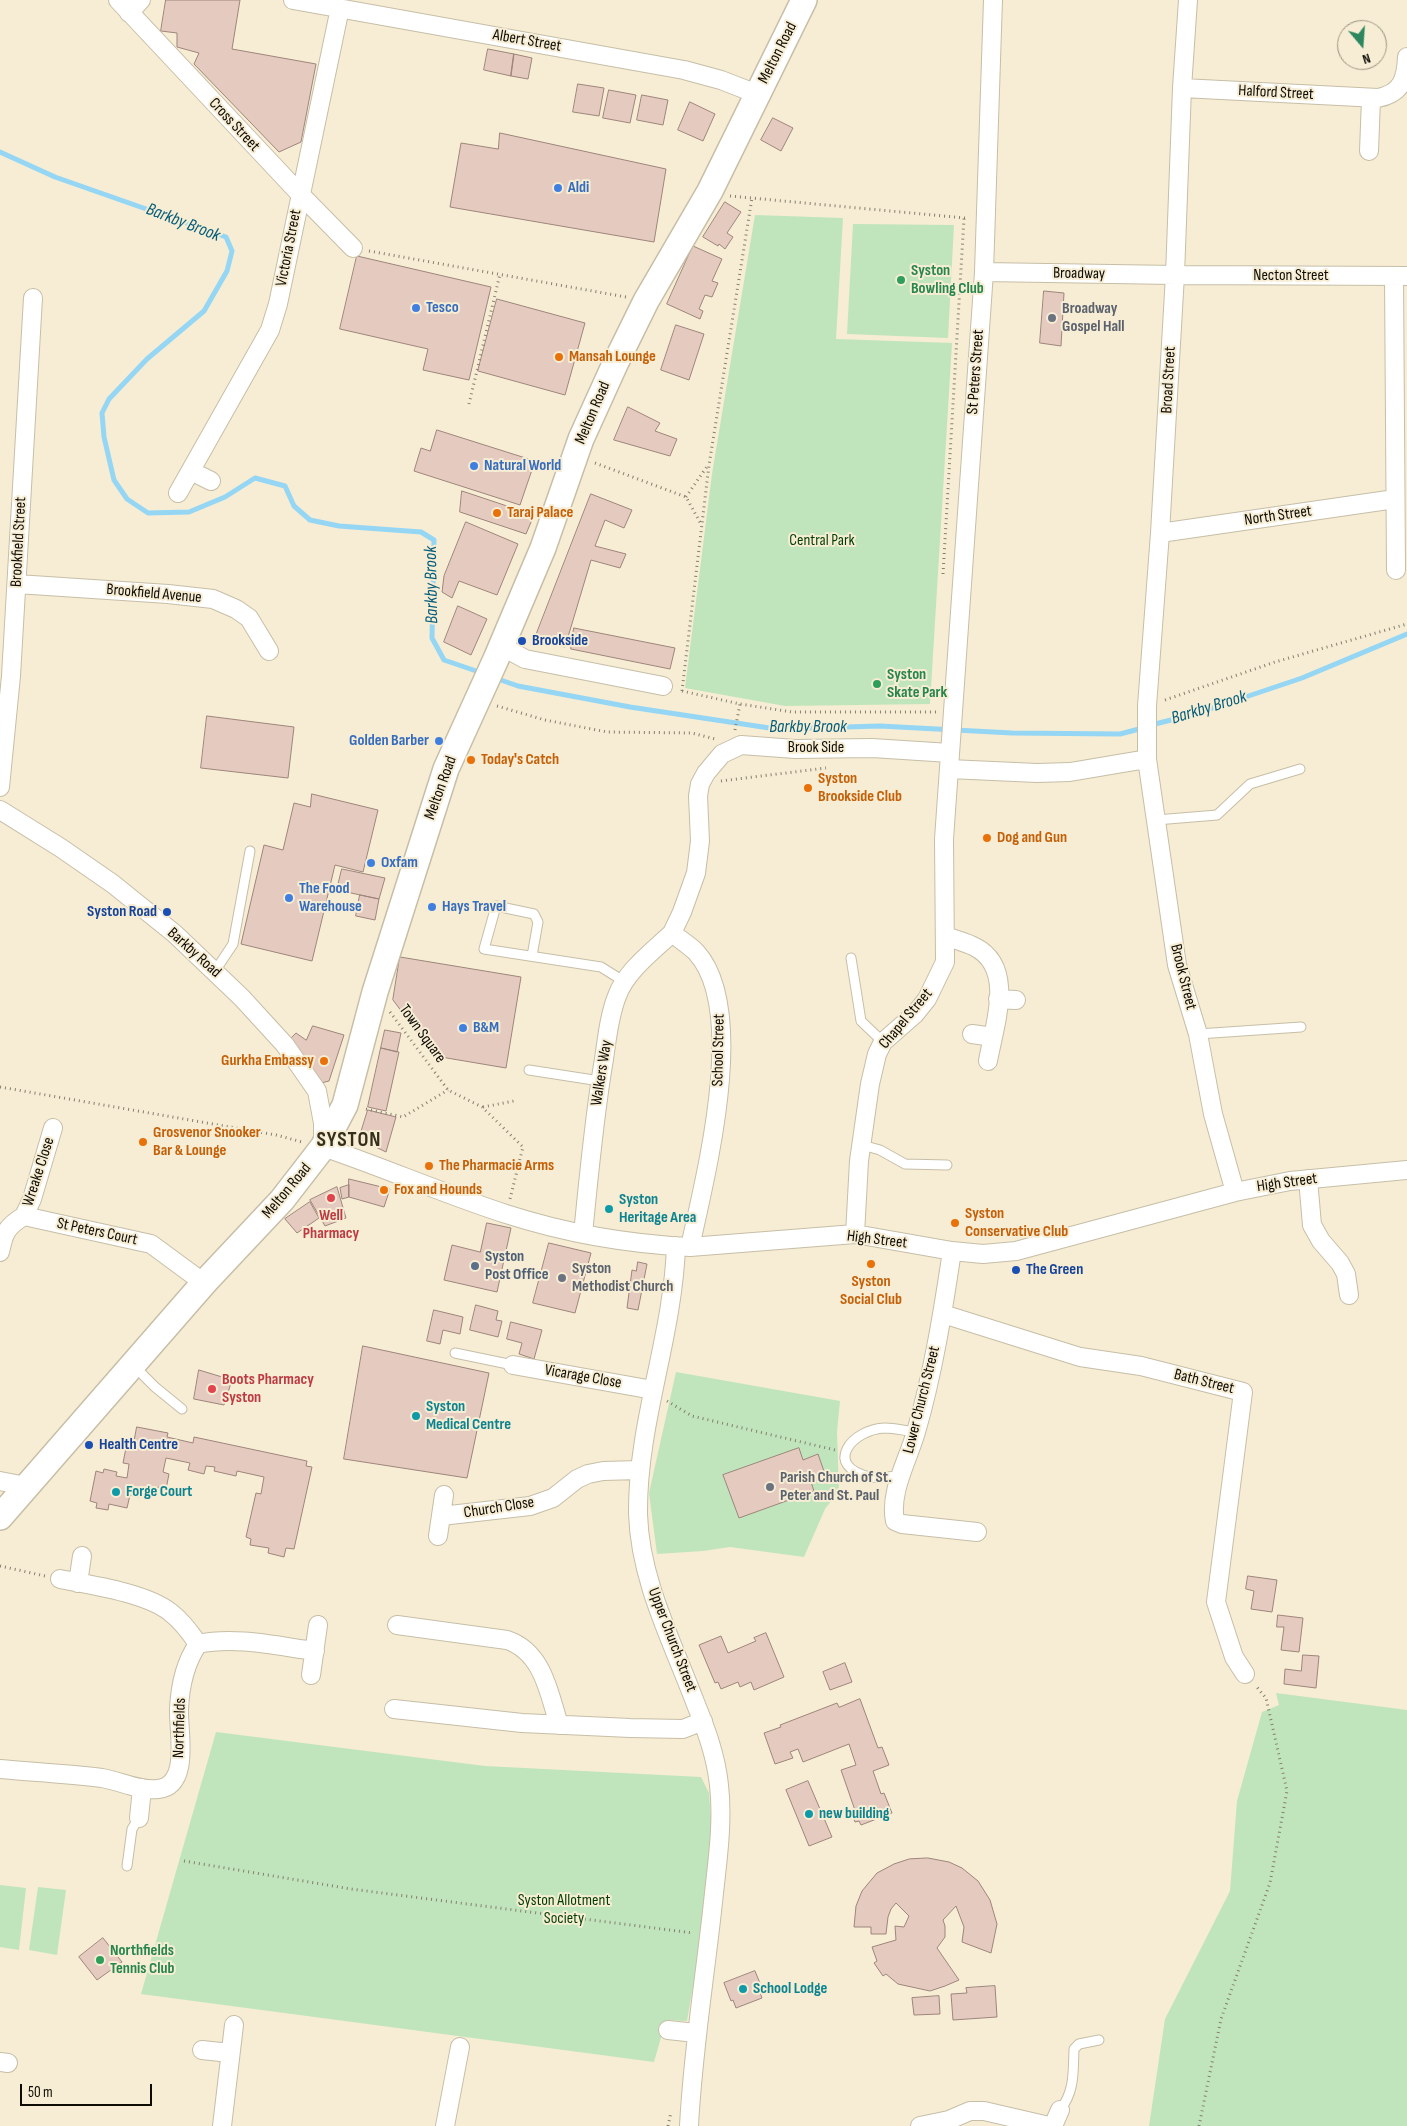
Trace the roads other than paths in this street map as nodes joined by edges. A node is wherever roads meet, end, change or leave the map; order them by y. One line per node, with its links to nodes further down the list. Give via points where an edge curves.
1 (142, 0): 6 (street)
2 (294, 0): 7 (street, Albert Street)
3 (804, 0): 10 (street, Melton Road)
4 (993, 0): 15 (street, St Peters Street)
5 (1188, 0): 9 (street, Broad Street)
6 (124, 7): 13 (street, Cross Street)
7 (340, 8): 10 (street, Albert Street, via 684,70); 13 (street, Victoria Street)
8 (1407, 57): 11 (street, Halford Street, via 1406,73 1400,88 1387,96)
9 (1182, 88): 11 (street, Halford Street); 16 (street, Broad Street)
10 (758, 94): 27 (street, Melton Road, via 710,191 646,301 615,364 575,456 543,548)
11 (1371, 99): 12 (street)
12 (1369, 151)
13 (300, 194): 14 (street, Cross Street); 19 (street, Victoria Street, via 270,330)
14 (353, 248)
15 (984, 272): 16 (street, Broadway); 29 (street, St Peters Street, via 954,693 944,712)
16 (1175, 275): 17 (street, Necton Street); 23 (street, Broad Street)
17 (1401, 276): 22 (street)
18 (33, 298): 25 (street, Brookfield Street)
19 (191, 471): 20 (street); 21 (street, Victoria Street)
20 (211, 481)
21 (178, 493)
22 (1395, 499): 23 (street, North Street); 24 (street)
23 (1160, 533): 30 (street, Broad Street)
24 (1396, 570)
25 (16, 584): 26 (street, Brookfield Avenue, via 213,599 249,618); 32 (street, Brookfield Street)
26 (269, 651)
27 (499, 652): 28 (street); 54 (street, Melton Road, via 446,769 375,992 346,1105)
28 (657, 685)
29 (950, 756): 30 (street, Brook Side, via 1037,773 1070,772); 36 (street, Brook Side, via 872,748 794,749 737,744 722,754 700,784 700,841 696,873); 37 (street, Chapel Street, via 944,839)
30 (1147, 759): 34 (street, Brook Street)
31 (1300, 769): 34 (lane, via 1250,784 1217,815)
32 (0, 786)
33 (0, 810): 40 (street, Barkby Road, via 112,884 175,934)
34 (1156, 820): 46 (street, Brook Street, via 1177,965)
35 (250, 851): 40 (lane, via 233,944)
36 (672, 933): 41 (street, Walkers Way); 62 (street, School Street, via 696,952 709,974 718,1001 722,1041 720,1082 708,1163)
37 (946, 936): 42 (street, via 975,947 993,964 999,979); 48 (street, Chapel Street, via 945,962 927,999)
38 (532, 956): 38 (lane, via 484,949 496,906 534,914 538,922); 41 (lane, via 601,967)
39 (851, 958): 48 (lane, via 861,1021)
40 (214, 971): 54 (street, Barkby Road, via 285,1045 317,1091)
41 (624, 982): 51 (street, Walkers Way, via 611,1016)
42 (998, 999): 43 (street); 47 (street)
43 (1016, 1000)
44 (1301, 1027): 46 (lane)
45 (972, 1034): 47 (street)
46 (1198, 1034): 58 (street, Brook Street, via 1214,1114)
47 (992, 1038): 49 (street)
48 (883, 1042): 53 (street, Chapel Street, via 870,1084)
49 (988, 1061)
50 (529, 1070): 51 (lane)
51 (600, 1081): 60 (street, Walkers Way)
52 (53, 1128): 59 (street, Wreake Close, via 32,1200)
53 (862, 1145): 55 (lane, via 880,1150 905,1164); 61 (street, Chapel Street)
54 (323, 1147): 60 (street, High Street, via 507,1214); 65 (street, Melton Road, via 282,1200)
55 (948, 1164)
56 (1407, 1170): 57 (street, High Street)
57 (1308, 1179): 58 (street, High Street); 66 (street, via 1312,1225 1346,1274)
58 (1235, 1192): 63 (street, High Street, via 1016,1251 983,1254)
59 (24, 1216): 64 (street, via 11,1224); 65 (street, St Peters Court, via 150,1244)
60 (583, 1234): 62 (street, High Street)
61 (855, 1234): 62 (street, High Street); 63 (street, High Street)
62 (683, 1246): 71 (street, Upper Church Street)
63 (952, 1251): 67 (street)
64 (0, 1252)
65 (204, 1283): 69 (street, Melton Road)
66 (1349, 1295)
67 (943, 1314): 73 (street, Lower Church Street); 90 (street, Bath Street, via 1080,1356 1141,1366 1243,1392 1216,1602 1234,1657)
68 (455, 1353): 70 (lane)
69 (132, 1364): 72 (lane); 77 (street, Melton Road)
70 (513, 1365): 71 (street, Vicarage Close)
71 (653, 1390): 74 (street, Upper Church Street)
72 (182, 1409)
73 (916, 1432): 75 (street, Lower Church Street); 75 (lane, via 886,1428 872,1430 850,1443 845,1452 845,1462 850,1469 861,1474)
74 (639, 1470): 79 (street, Church Close, via 602,1470 588,1474 553,1498 530,1506); 93 (street, Upper Church Street, via 638,1515 642,1557 653,1594)
75 (901, 1476): 81 (street, Lower Church Street, via 893,1511 895,1521)
76 (0, 1481): 77 (street)
77 (26, 1486): 80 (street, Melton Road)
78 (444, 1495): 79 (street, Church Close)
79 (441, 1516): 82 (street, Church Close)
80 (0, 1517)
81 (977, 1532)
82 (438, 1536)
83 (82, 1556): 85 (street)
84 (60, 1579): 85 (street)
85 (78, 1583): 88 (street, via 117,1590 169,1611)
86 (318, 1625): 89 (street)
87 (397, 1625): 94 (street, via 518,1644 540,1667)
88 (198, 1644): 89 (street, via 239,1642); 96 (street, Northfields, via 188,1658 182,1685 179,1710 181,1752 175,1779 159,1789)
89 (315, 1651): 91 (street)
90 (1246, 1674)
91 (311, 1675)
92 (394, 1709): 94 (street)
93 (703, 1721): 94 (street, via 683,1730); 101 (street, Upper Church Street, via 715,1761 720,1806 719,1847)
94 (559, 1725)
95 (0, 1769): 96 (street, Northfields, via 104,1779)
96 (142, 1788): 97 (street)
97 (139, 1818): 98 (lane, via 132,1829)
98 (127, 1866)
99 (234, 2025): 105 (street)
100 (668, 2030): 101 (street)
101 (696, 2033): 109 (street, Upper Church Street)
102 (1099, 2040): 106 (lane, via 1079,2044 1074,2049 1074,2082 1067,2102)
103 (460, 2047): 108 (street)
104 (202, 2050): 105 (street)
105 (230, 2054): 107 (street)
106 (1060, 2110): 111 (street)
107 (222, 2126)
108 (445, 2126)
109 (689, 2126)
110 (920, 2126): 111 (street, via 984,2110)
111 (1051, 2126)

